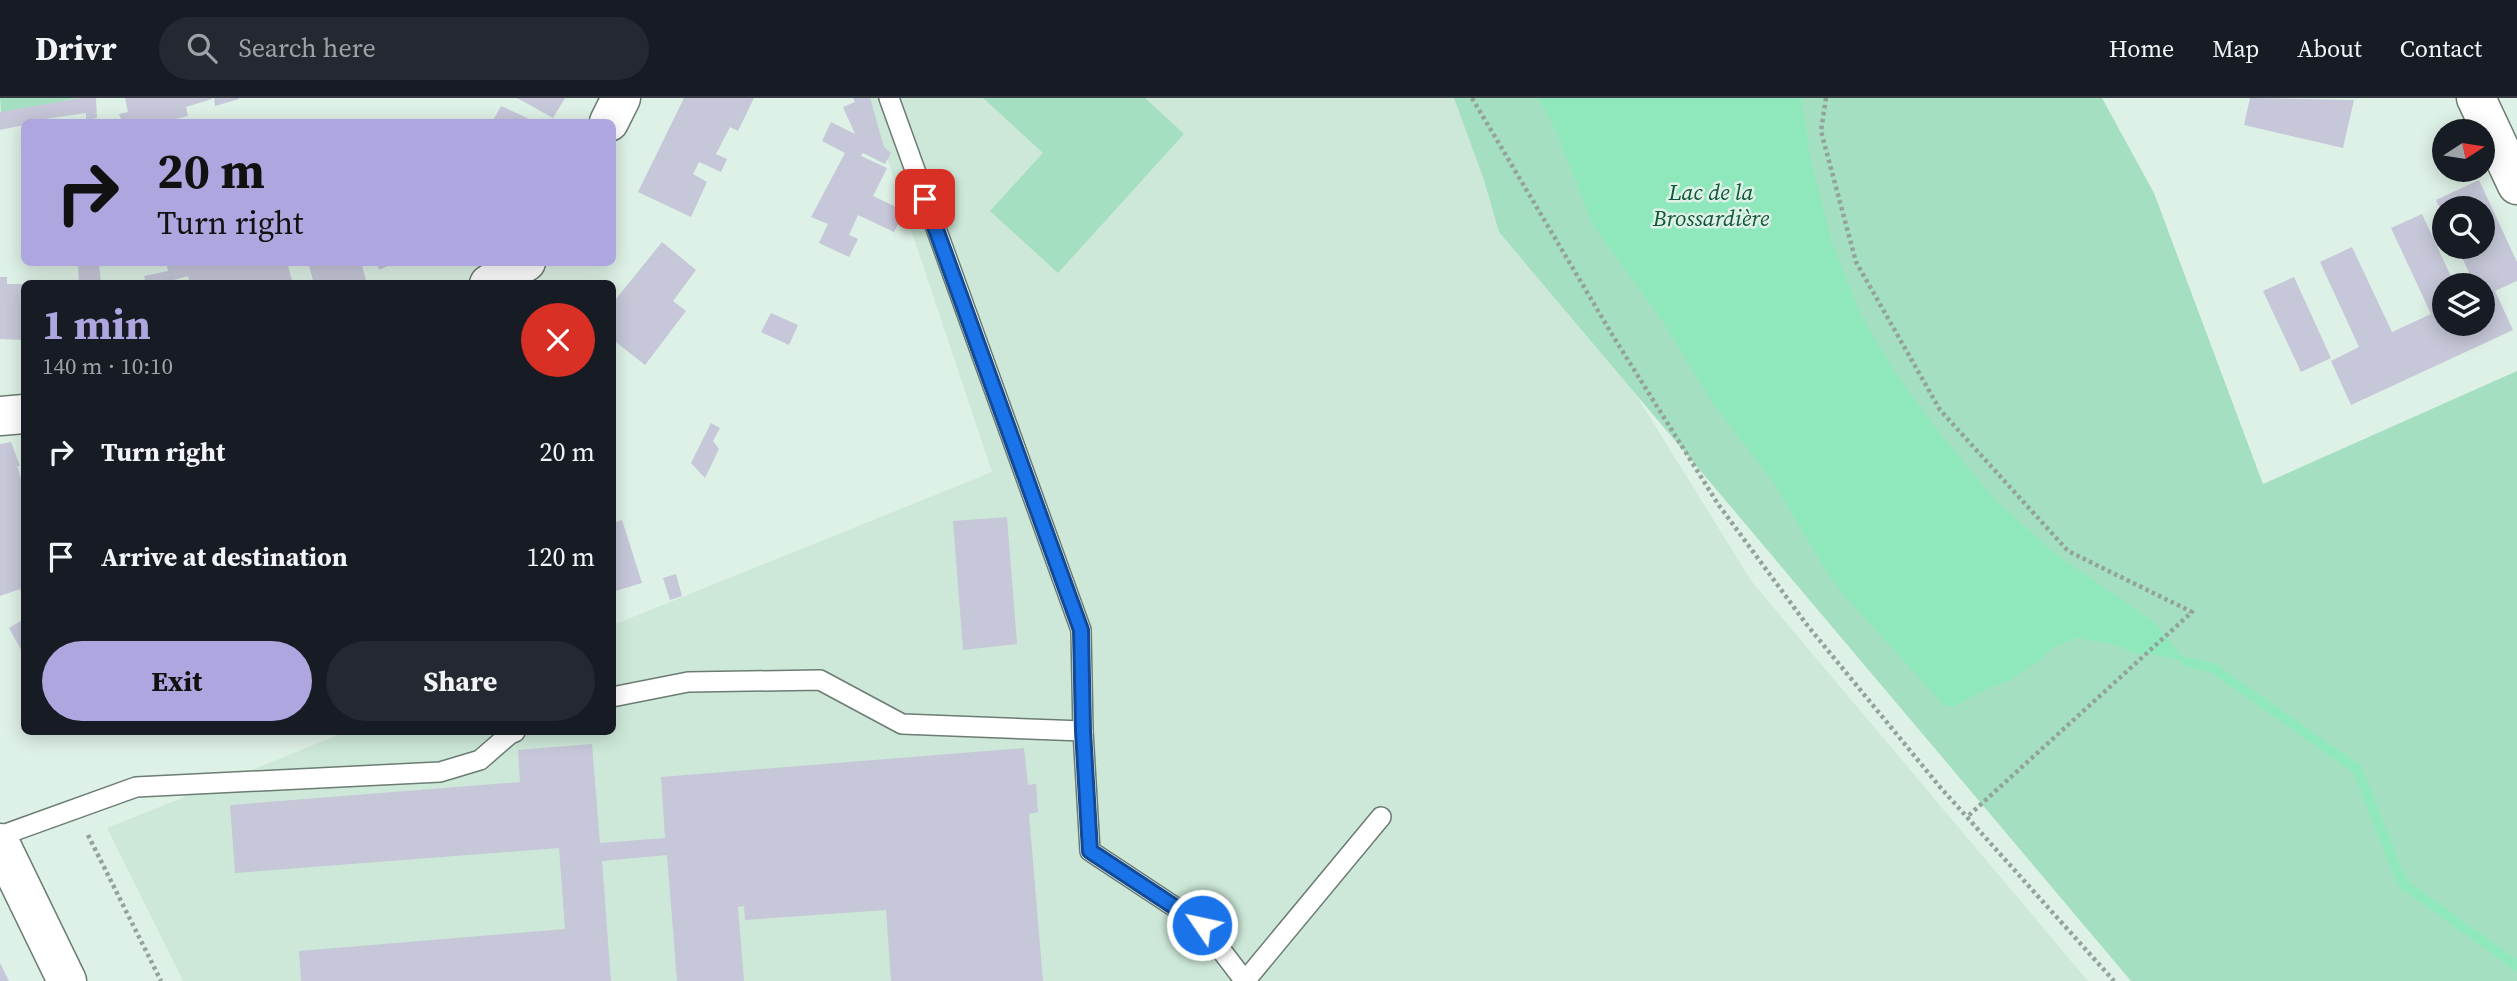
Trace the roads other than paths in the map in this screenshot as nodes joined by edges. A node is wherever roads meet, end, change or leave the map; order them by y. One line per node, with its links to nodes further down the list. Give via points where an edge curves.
1 (621, 98): 4 (street)
2 (889, 98): 11 (lane, via 1081,630)
3 (2476, 98): 5 (street)
4 (610, 119)
5 (2517, 185)
6 (519, 266): 7 (street)
7 (496, 280)
8 (21, 414): 9 (street)
9 (0, 416)
10 (616, 696): 11 (lane, via 688,682 820,680 902,724)
11 (1083, 731): 16 (lane, via 1090,851 1202,925)
12 (509, 735): 14 (lane, via 481,760 440,772 136,787)
13 (1381, 817): 16 (lane)
14 (0, 836)
15 (0, 843): 17 (street)
16 (1244, 980)
17 (67, 981)

